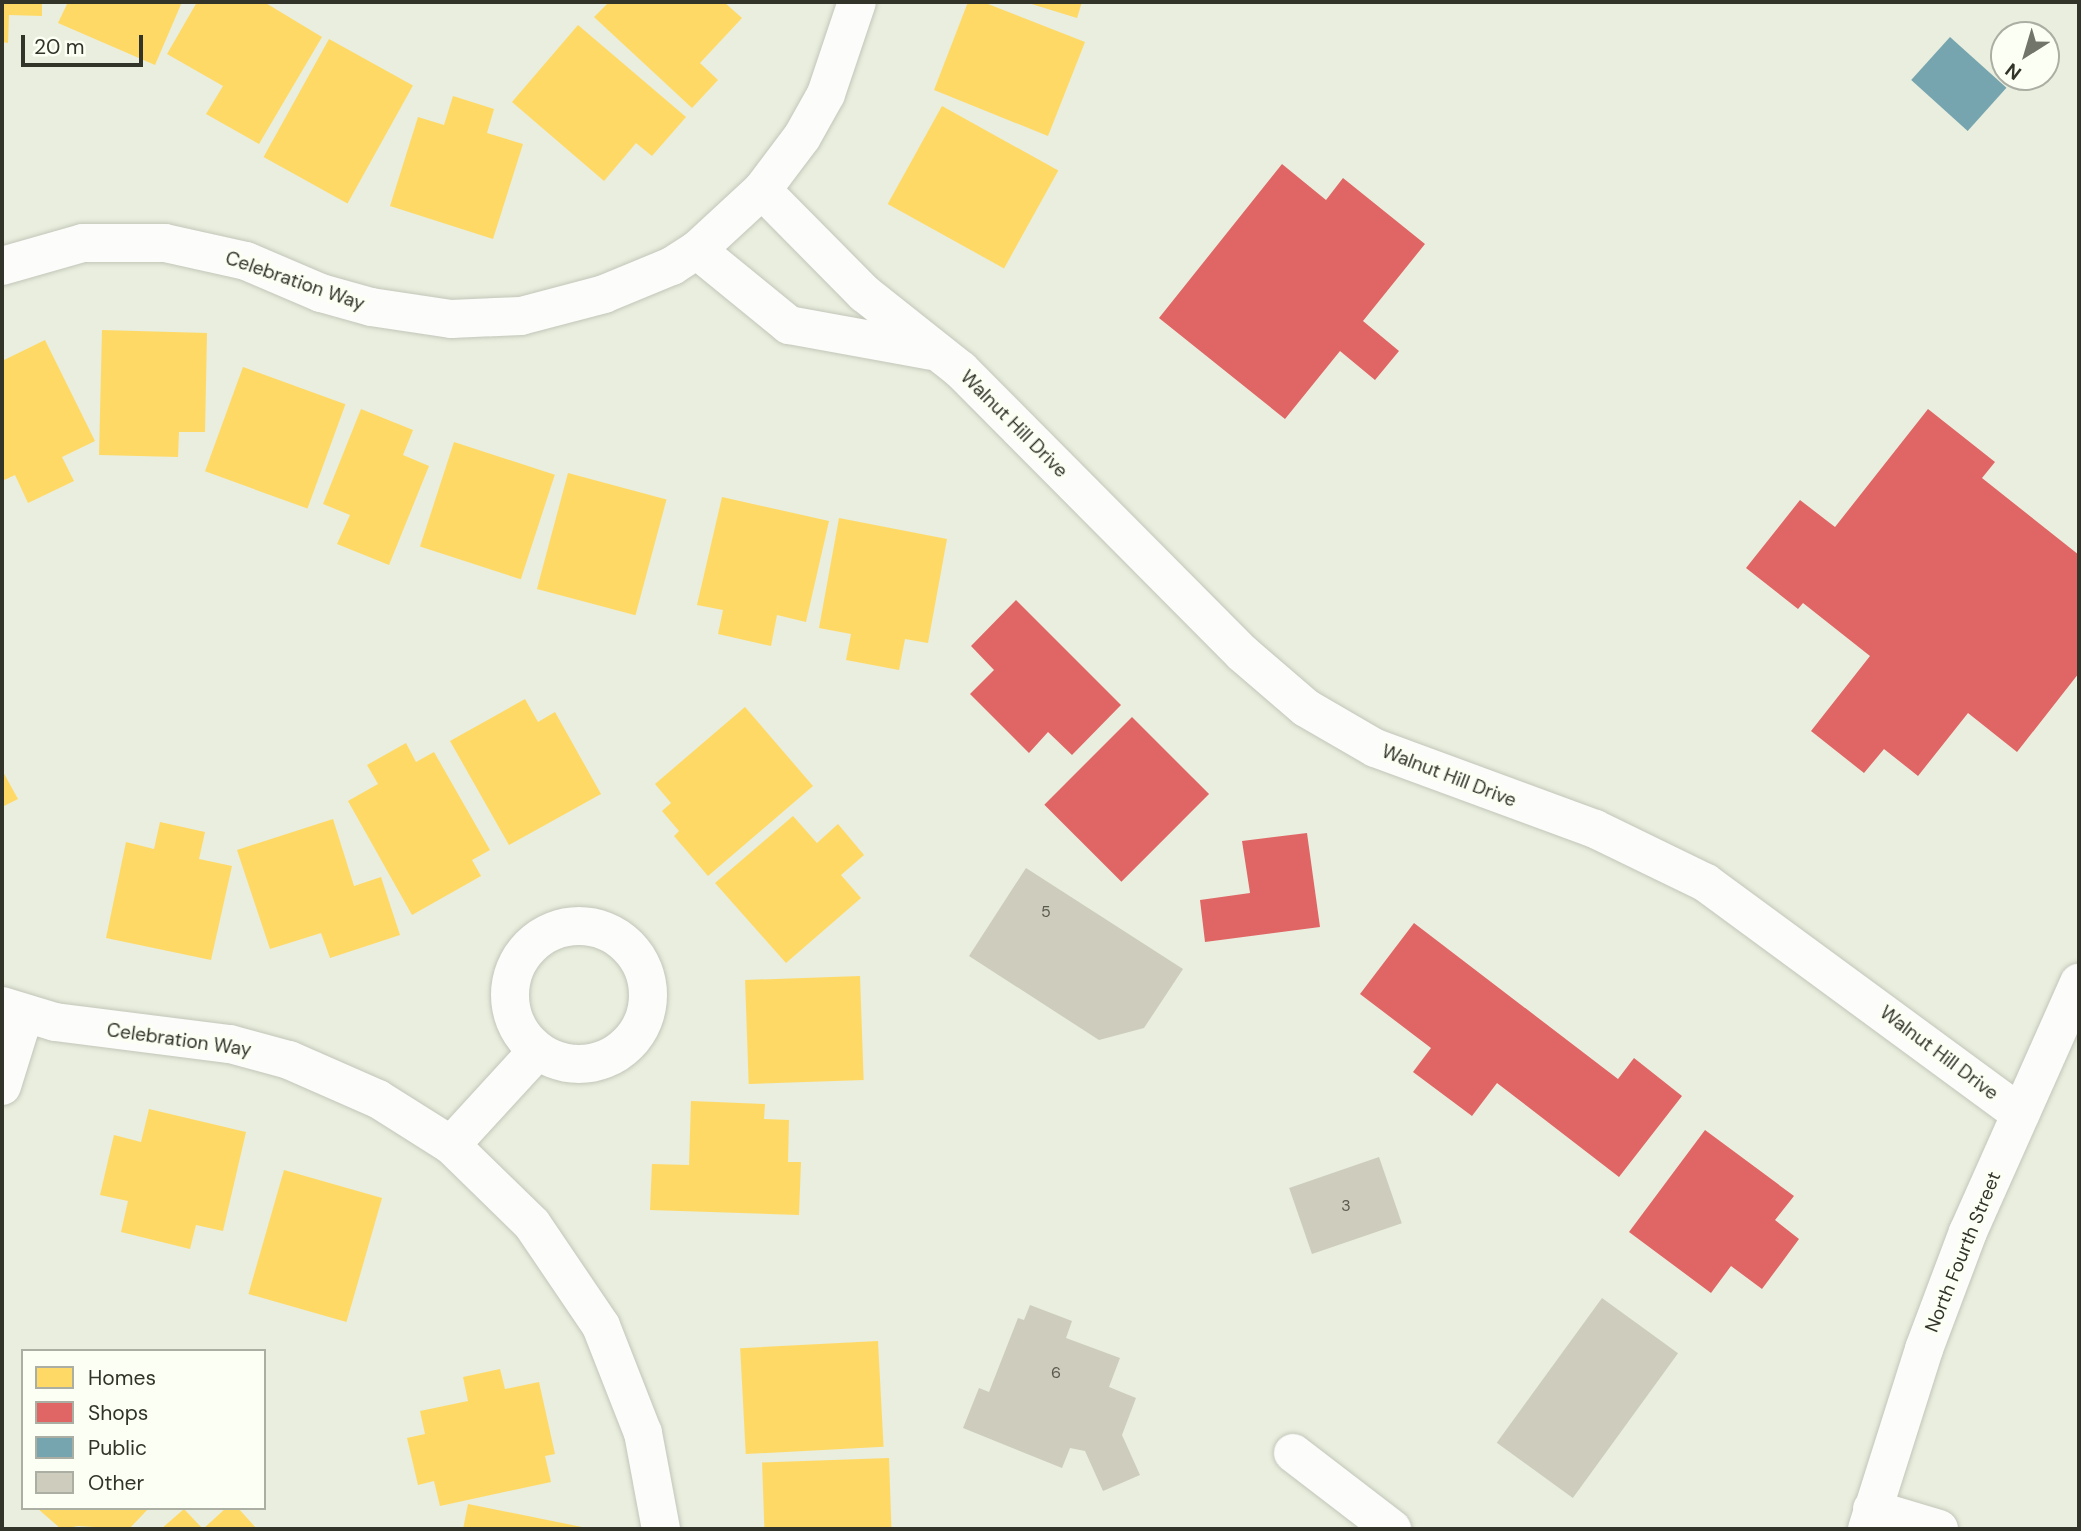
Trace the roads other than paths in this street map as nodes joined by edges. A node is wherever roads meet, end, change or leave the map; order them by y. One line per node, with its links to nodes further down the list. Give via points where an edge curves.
1 (857, 2): 2 (street, Celebration Way, via 826,94 802,137)
2 (762, 190): 3 (street, Celebration Way); 5 (street, Walnut Hill Drive, via 865,294)
3 (696, 250): 4 (street, Celebration Way, via 672,266 604,295 520,316 471,320 371,307 321,293 246,261 165,243 83,243); 5 (street, via 789,325)
4 (2, 266)
5 (941, 353): 10 (street, Walnut Hill Drive, via 1242,653 1306,708 1375,748 1595,829 1706,883)
6 (2079, 983): 10 (street, North Fourth Street)
7 (13, 1010): 9 (street, Celebration Way); 11 (street, Celebration Way, via 260,1051 319,1071 378,1099)
8 (537, 1051): 11 (street)
9 (2, 1086)
10 (2020, 1114): 13 (street, North Fourth Street, via 1958,1258)
11 (452, 1145): 14 (street, Celebration Way, via 532,1224 601,1326 643,1433)
12 (1293, 1452): 15 (street)
13 (1870, 1519): 16 (street)
14 (661, 1529)
15 (1392, 1529)
16 (1939, 1529)

